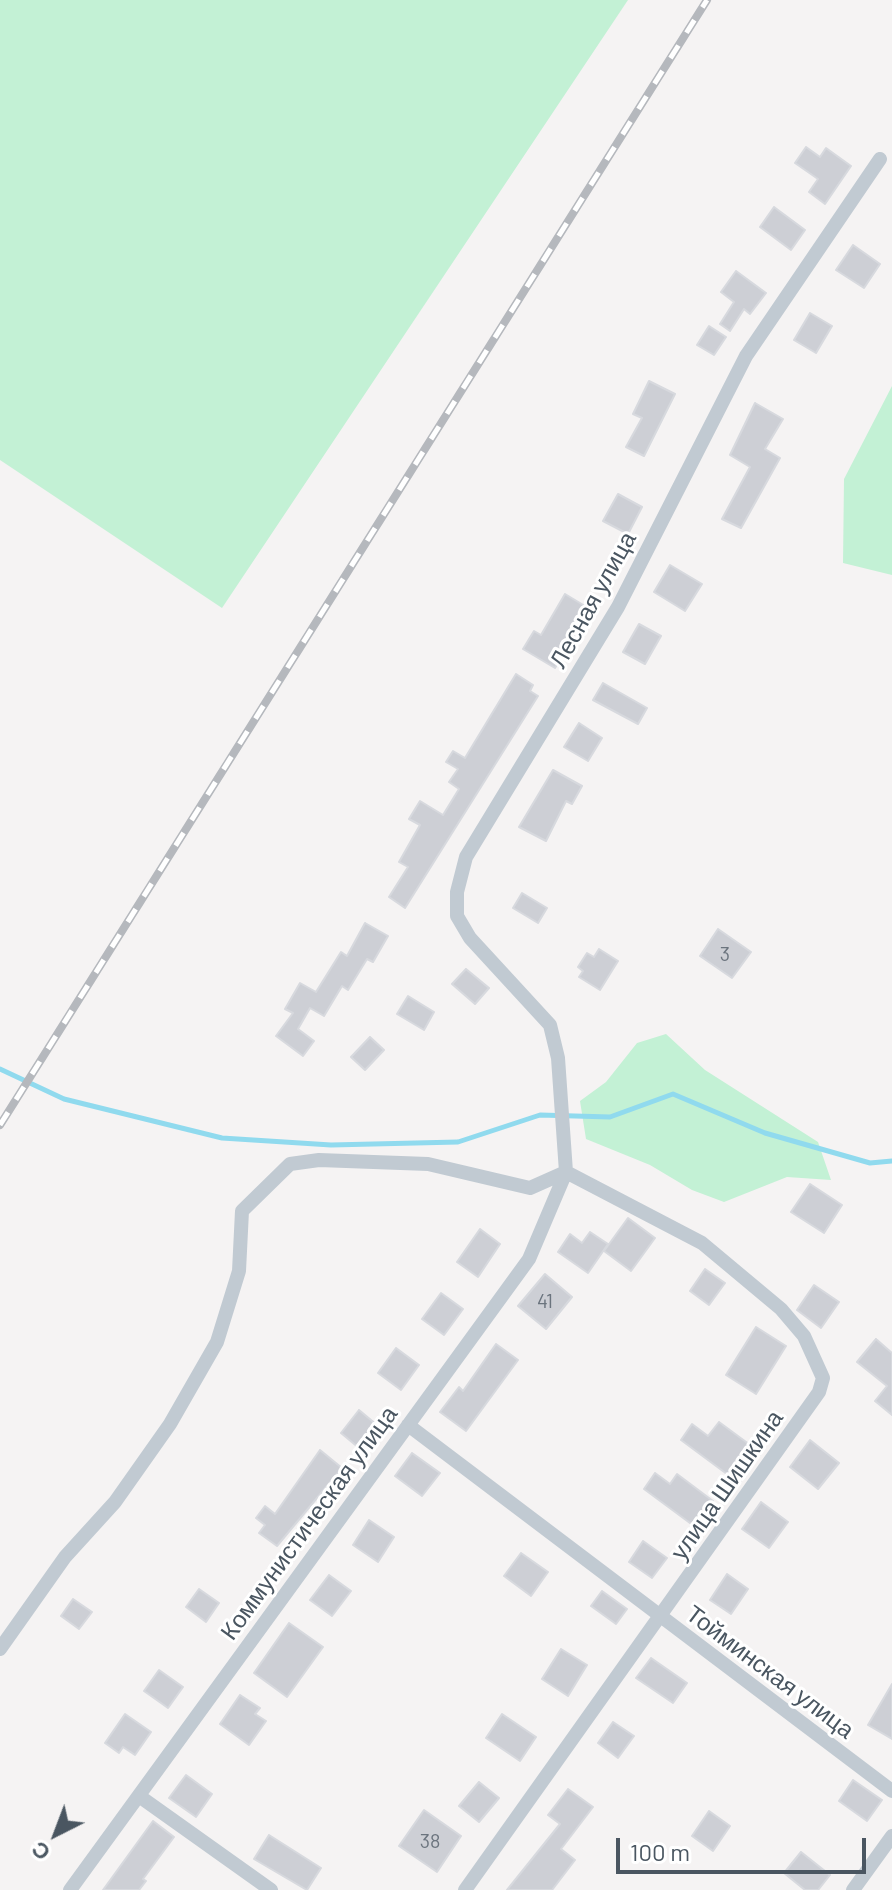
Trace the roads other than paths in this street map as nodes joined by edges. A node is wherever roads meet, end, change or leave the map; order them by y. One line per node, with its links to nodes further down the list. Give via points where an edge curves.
1 (880, 159): 2 (street, Лесная улица, via 746,356 618,607 466,857 457,916 470,938 550,1025 558,1058)
2 (566, 1172): 3 (street, Коммунистическая улица, via 529,1259); 4 (street, улица Шишкина, via 702,1243 781,1309 804,1336 823,1378 819,1392); 5 (street, via 530,1188 428,1164 290,1164 242,1211 239,1271 217,1342 170,1424)
3 (408, 1425): 4 (street, Тойминская улица); 7 (street, Коммунистическая улица)
4 (659, 1617): 6 (street, Тойминская улица); 11 (street, улица Шишкина)
5 (0, 1649)
6 (892, 1791)
7 (139, 1796): 9 (street, Коммунистическая улица); 10 (street)
8 (892, 1836): 12 (street)
9 (70, 1890)
10 (271, 1890)
11 (465, 1890)
12 (853, 1890)

